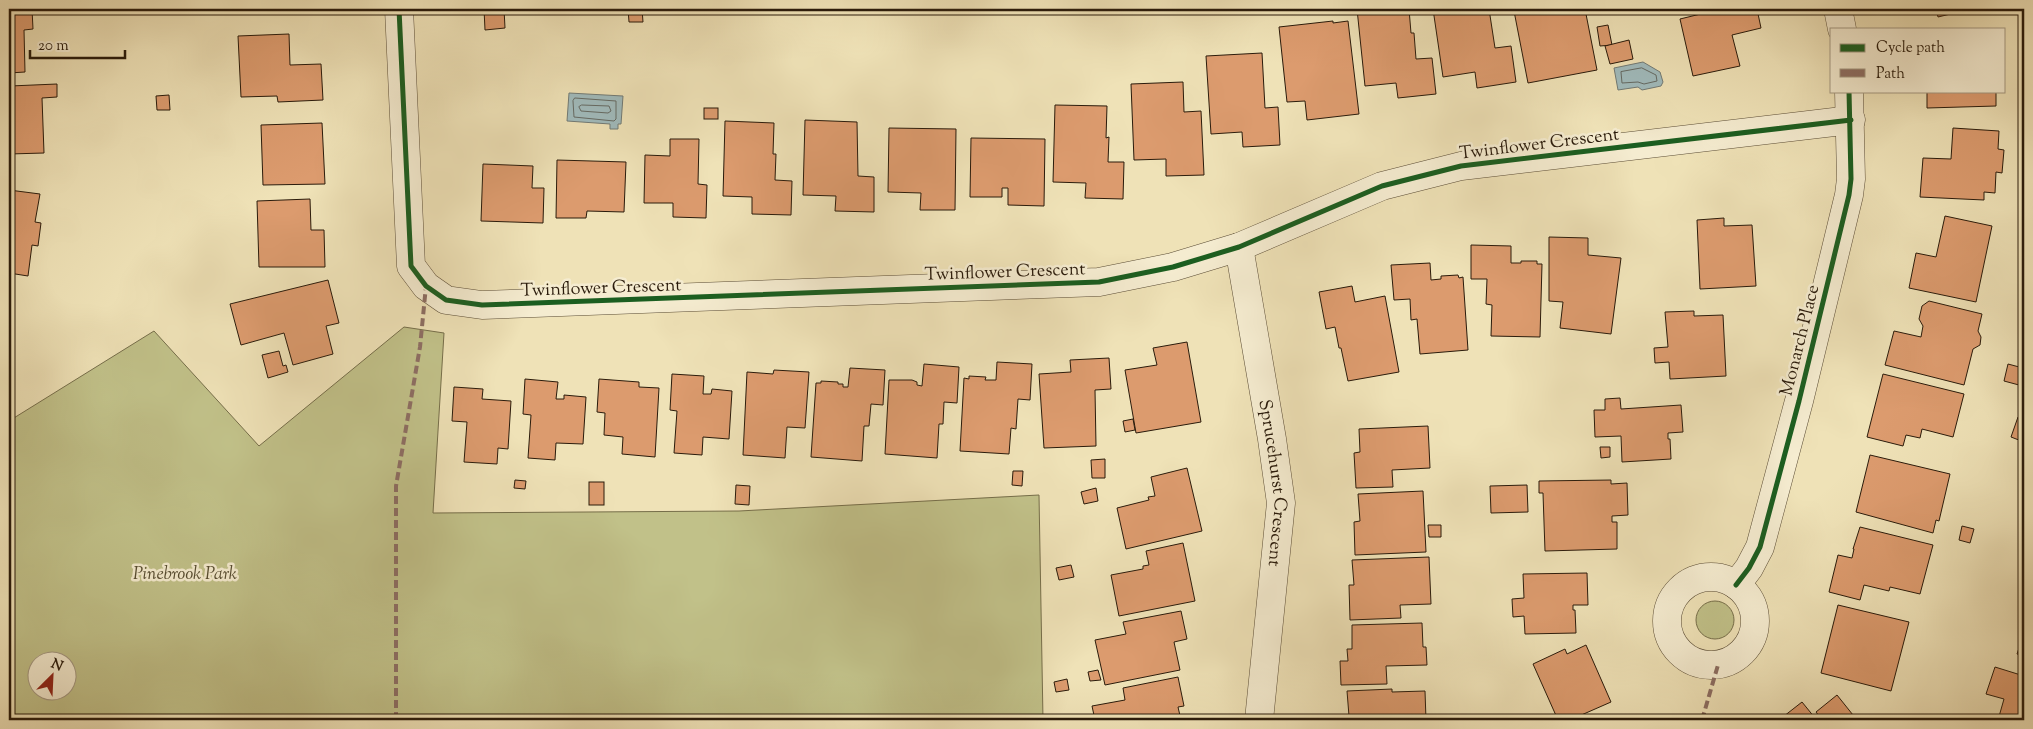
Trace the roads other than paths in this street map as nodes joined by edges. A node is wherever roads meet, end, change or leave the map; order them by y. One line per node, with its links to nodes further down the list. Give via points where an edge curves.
1 (399, 9): 6 (street, Twinflower Crescent, via 411,266 426,286 446,300 482,305 1099,282 1173,267)
2 (1838, 9): 3 (street)
3 (1842, 28)
4 (1849, 92): 5 (street, Monarch Place)
5 (1851, 120): 6 (street, Twinflower Crescent, via 1461,166 1382,186); 7 (street, Monarch Place, via 1849,195 1799,402 1760,547)
6 (1239, 247): 8 (street, Sprucehurst Crescent, via 1281,503)
7 (1736, 585)
8 (1259, 720)

